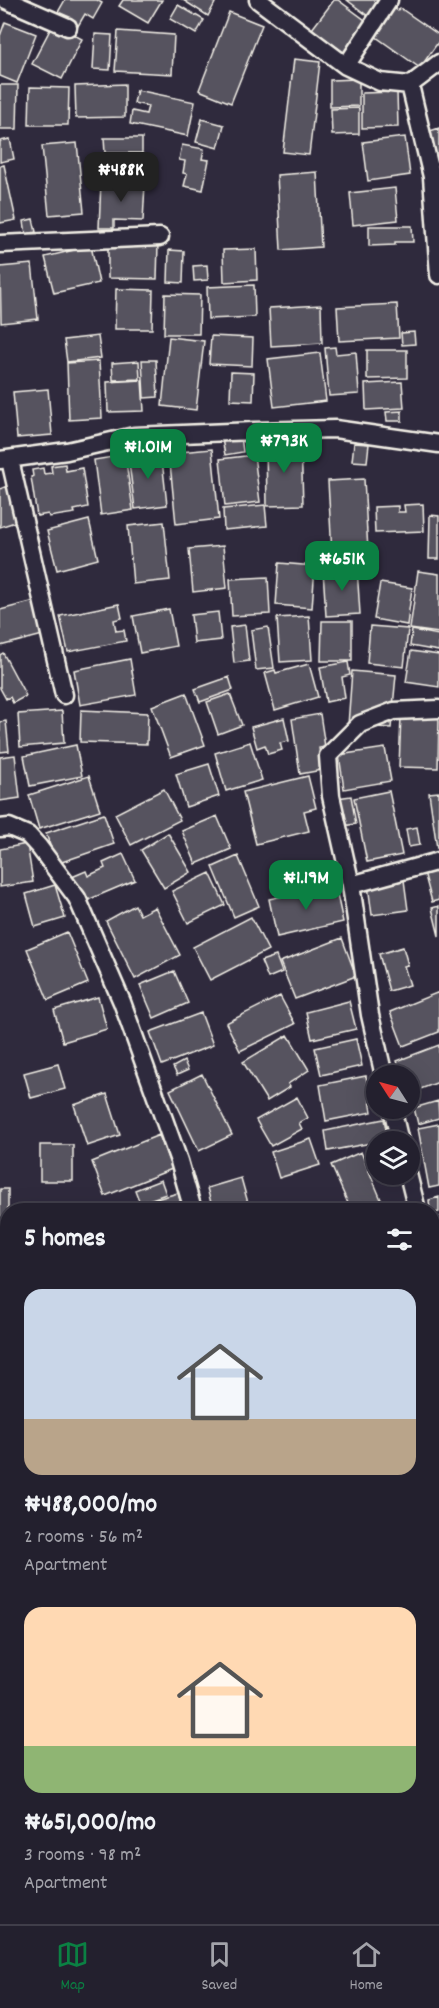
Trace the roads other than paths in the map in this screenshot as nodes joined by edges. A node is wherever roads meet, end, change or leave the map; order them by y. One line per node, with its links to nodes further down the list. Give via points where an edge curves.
1 (6, 0): 4 (street)
2 (258, 0): 6 (street)
3 (389, 0): 6 (street)
4 (68, 27)
5 (439, 63): 7 (street)
6 (346, 66): 7 (street, via 380,82)
7 (410, 85): 10 (street, via 432,177)
8 (159, 237): 9 (street)
9 (0, 244)
10 (439, 275)
11 (439, 444): 12 (street, via 335,429 134,436)
12 (5, 460): 13 (street)
13 (64, 695)
14 (439, 709): 17 (street, via 394,711 360,724 328,756 331,796)
15 (0, 828): 20 (street, via 9,827 28,836 77,898 122,1002)
16 (439, 861): 17 (street)
17 (351, 885): 18 (street)
18 (381, 1065)
19 (411, 1185): 21 (street)
20 (191, 1203)
21 (415, 1203)

